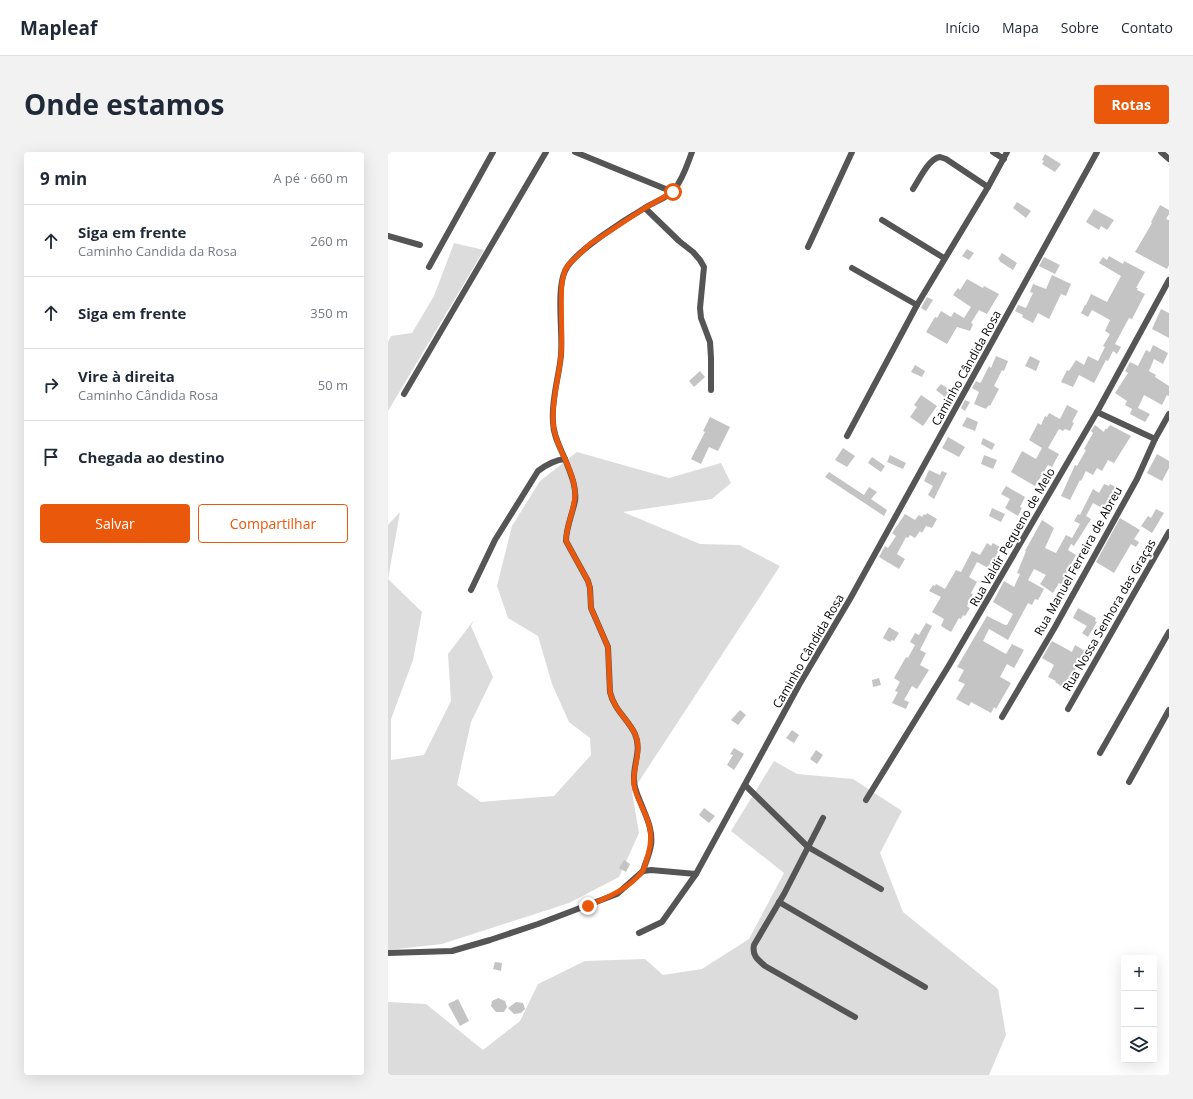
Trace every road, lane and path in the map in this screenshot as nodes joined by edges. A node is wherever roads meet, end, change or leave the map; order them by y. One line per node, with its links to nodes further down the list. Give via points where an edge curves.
1 (494, 152): 21 (street)
2 (546, 152): 26 (street)
3 (575, 152): 14 (street)
4 (692, 152): 14 (street, via 684,174)
5 (852, 152): 19 (street)
6 (992, 152): 10 (street)
7 (1007, 152): 10 (street)
8 (1097, 152): 40 (street, Caminho Cândida Rosa)
9 (1161, 152): 11 (street)
10 (1004, 159): 12 (street)
11 (1169, 159)
12 (988, 186): 13 (street, via 940,157 933,160); 20 (street)
13 (913, 189)
14 (673, 192): 15 (street)
15 (645, 208): 25 (street, via 693,252 704,267 700,308 710,342); 31 (street, via 590,244 565,270 561,294 561,355 552,422)
16 (882, 220): 20 (street)
17 (388, 236): 18 (street)
18 (420, 245)
19 (808, 247)
20 (944, 258): 24 (street)
21 (428, 267)
22 (852, 268): 24 (street)
23 (1169, 280): 27 (street, Rua Valdir Pequeno de Melo)
24 (917, 305): 29 (street)
25 (711, 390)
26 (404, 394)
27 (1098, 412): 30 (street); 41 (street, Rua Valdir Pequeno de Melo, via 948,667)
28 (1169, 414): 30 (street, Rua Manuel Ferreira de Abreu)
29 (847, 436)
30 (1155, 439): 37 (street, Rua Manuel Ferreira de Abreu, via 1134,485)
31 (564, 459): 33 (street, via 545,465 538,471 495,540); 44 (street, via 573,482 575,500 566,541 588,581 591,608 608,647 612,700 638,741 635,788 651,836 651,845)
32 (1169, 532): 35 (street, Rua Nossa Senhora das Graças)
33 (471, 590)
34 (1169, 632): 38 (street)
35 (1068, 709)
36 (1169, 710): 39 (street)
37 (1002, 717)
38 (1100, 753)
39 (1128, 782)
40 (745, 785): 43 (street); 45 (street, Caminho Cândida Rosa)
41 (866, 800)
42 (823, 818): 43 (street)
43 (808, 847): 46 (street); 47 (street)
44 (643, 871): 45 (street); 49 (street, via 617,894 490,940 452,951)
45 (696, 874): 48 (street, Caminho Cândida Rosa, via 662,922)
46 (881, 889)
47 (779, 902): 50 (street); 51 (street, via 754,945 756,958 765,966)
48 (639, 933)
49 (388, 953)
50 (925, 987)
51 (855, 1017)

